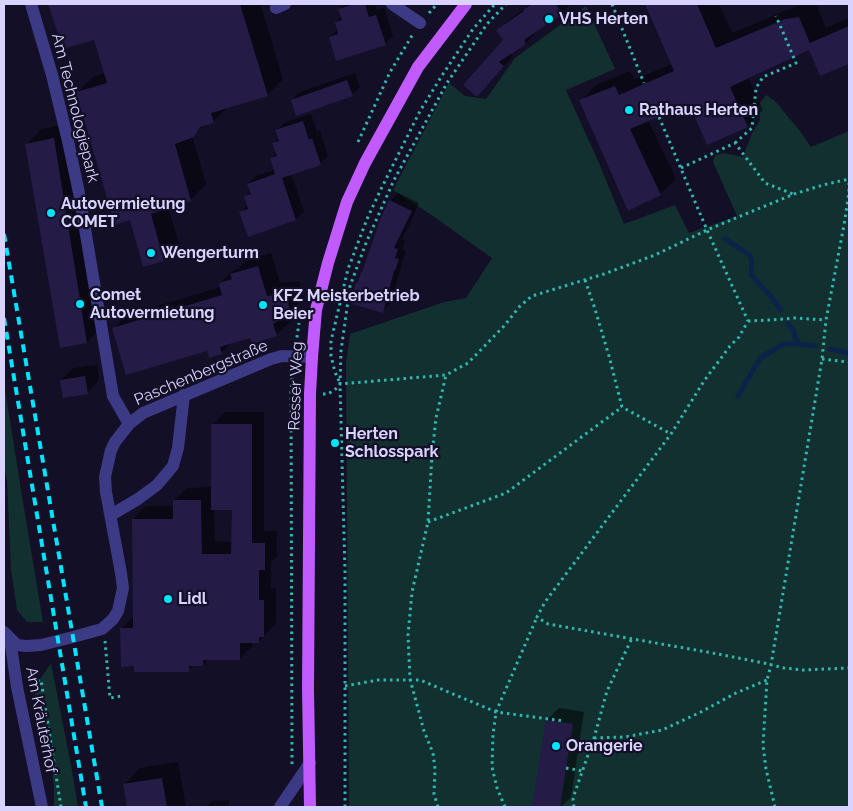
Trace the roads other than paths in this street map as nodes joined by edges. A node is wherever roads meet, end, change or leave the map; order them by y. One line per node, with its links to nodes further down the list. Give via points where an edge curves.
1 (31, 4): 7 (street, Am Technologiepark, via 68,141 113,396)
2 (392, 4): 4 (street)
3 (466, 4): 5 (main road, Resser Weg, via 418,67 347,202 316,310)
4 (420, 23)
5 (312, 356): 6 (street, Paschenbergstraße, via 272,359); 10 (main road, Resser Weg)
6 (184, 395): 7 (street, Paschenbergstraße, via 142,413); 8 (street, via 173,466 157,485)
7 (129, 424): 8 (street, Paschenbergstraße, via 108,460 105,477)
8 (111, 515): 9 (street, Paschenbergstraße, via 123,588 113,619 102,629 41,645 17,645)
9 (7, 636): 11 (street, Am Kräuterhof)
10 (310, 763): 12 (street); 13 (main road, Resser Weg)
11 (42, 807)
12 (280, 807)
13 (310, 807)

